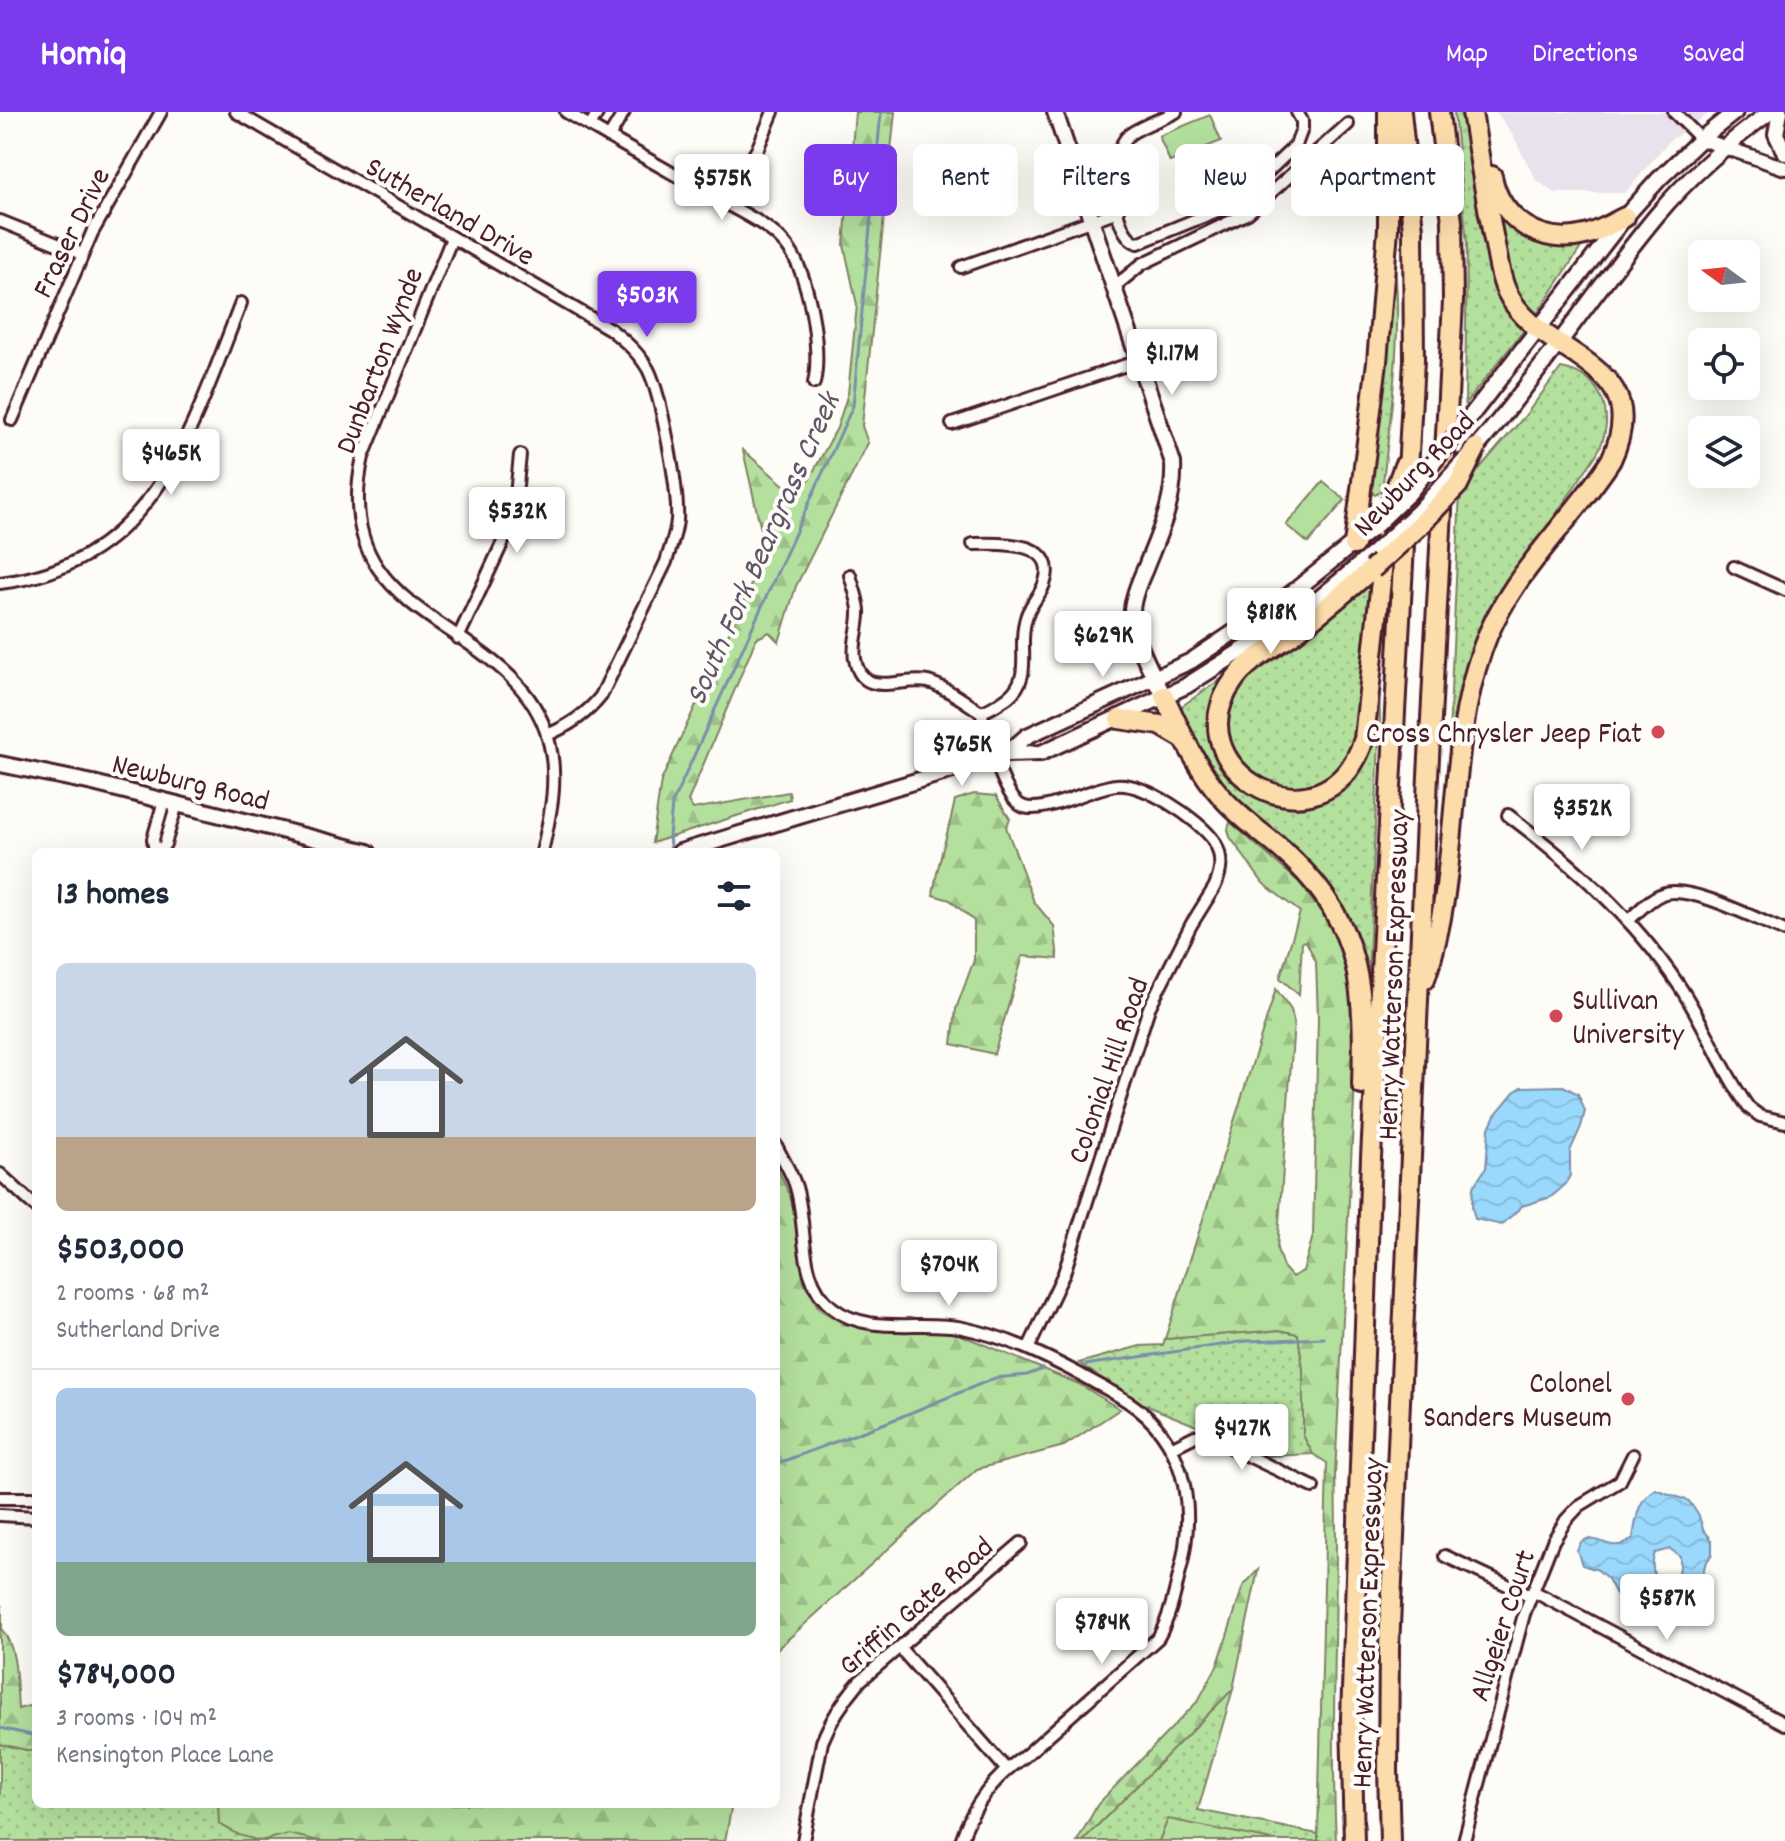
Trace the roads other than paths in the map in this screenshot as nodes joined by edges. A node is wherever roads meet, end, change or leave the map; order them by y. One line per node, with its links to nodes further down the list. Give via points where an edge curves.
1 (161, 112): 34 (street, Fraser Drive)
2 (236, 112): 33 (street, Sutherland Drive)
3 (566, 112): 20 (street)
4 (598, 112): 20 (street)
5 (624, 112): 21 (street)
6 (773, 112): 27 (street)
7 (1055, 112): 32 (main road)
8 (1176, 112): 23 (street, via 1130,134)
9 (1297, 112): 29 (street, via 1302,129 1296,145 1234,204 1138,243 1128,239)
10 (1388, 112): 48 (highway, via 1388,229)
11 (1401, 112): 44 (highway, Henry Watterson Expressway, via 1415,275)
12 (1439, 112): 70 (highway, Henry Watterson Expressway, via 1452,222 1453,301)
13 (1472, 112): 38 (highway, via 1506,290)
14 (1480, 112): 30 (highway, via 1494,186 1516,220 1535,233 1566,238 1595,232)
15 (1674, 112): 22 (street)
16 (1735, 112): 22 (main road, Newburg Road)
17 (1770, 112): 24 (main road, Newburg Road)
18 (1780, 112): 25 (main road, via 1776,134)
19 (1348, 124): 36 (street, via 1248,213 1142,264)
20 (590, 126): 21 (street)
21 (609, 137): 27 (street)
22 (1701, 139): 24 (street); 30 (main road, Newburg Road)
23 (1123, 144)
24 (1727, 146): 26 (street); 39 (main road, Newburg Road, via 1658,214)
25 (1785, 153)
26 (1785, 168)
27 (724, 203): 41 (street, via 777,235 791,250 817,341)
28 (1105, 216): 32 (street)
29 (1120, 216)
30 (1625, 217): 38 (main road, Newburg Road)
31 (0, 221): 34 (street)
32 (1092, 221): 35 (street); 36 (main road)
33 (452, 238): 53 (street, Dunbarton Wynde, via 369,442 358,500 367,544 387,581 408,603); 58 (street, Sutherland Drive, via 610,329 642,359 653,382 677,499 666,562 607,686 593,707)
34 (82, 254): 42 (street, Fraser Drive)
35 (961, 267)
36 (1114, 287): 40 (main road)
37 (241, 303): 51 (street, via 182,448 133,518 70,566)
38 (1539, 329): 39 (highway); 48 (main road, Newburg Road, bridge, via 1409,493)
39 (1560, 344): 45 (main road, Newburg Road); 70 (highway, via 1606,378 1618,397 1620,439 1608,464 1507,596 1482,648 1464,721 1438,941)
40 (1138, 361): 43 (street); 54 (main road, via 1170,451 1174,480 1132,610)
41 (814, 383)
42 (12, 420)
43 (952, 424)
44 (1410, 448): 45 (highway, bridge, via 1389,506 1372,678 1360,752 1342,779 1319,793 1283,796 1257,788 1237,772 1224,750 1219,725 1226,692 1247,666 1290,636 1372,569 1418,527 1458,485); 73 (highway, Henry Watterson Expressway)
45 (1476, 448): 55 (main road, Newburg Road, bridge, via 1418,512 1304,611)
46 (520, 455): 53 (street, via 508,531)
47 (973, 544): 56 (street, via 1028,546 1041,558 1045,573 1024,622 1022,679 1014,691)
48 (1354, 545): 54 (main road, Newburg Road, via 1226,639)
49 (1734, 567): 52 (street)
50 (850, 575): 56 (street, via 859,609 855,662 865,678 879,685 930,683)
51 (0, 583)
52 (1785, 590)
53 (458, 638): 58 (street, Dunbarton Wynde, via 515,682)
54 (1154, 676): 55 (main road); 60 (main road, Newburg Road, via 1027,736)
55 (1164, 696): 57 (main road, Newburg Road); 59 (highway)
56 (981, 712): 60 (street)
57 (1119, 719): 59 (highway, via 1160,725); 60 (main road, Newburg Road, via 1041,753)
58 (547, 735): 66 (street, Dunbarton Wynde, via 554,788)
59 (1184, 739): 73 (highway, via 1222,798 1317,885 1346,936 1363,1005 1360,1130)
60 (1001, 756): 67 (main road, Newburg Road); 76 (street, Colonial Hill Road, via 1011,795 1021,806 1039,808 1104,787 1133,786 1159,797 1204,830 1220,859 1219,878 1149,1008 1064,1273)
61 (0, 764): 62 (main road, Newburg Road)
62 (170, 802): 64 (street, via 153,839); 65 (main road, Newburg Road)
63 (1508, 815): 68 (street, via 1558,853)
64 (156, 848)
65 (352, 848)
66 (543, 848)
67 (692, 848)
68 (1628, 921): 69 (street, via 1661,894 1679,892); 71 (street, via 1677,983 1749,1108)
69 (1785, 931)
70 (1419, 996): 93 (highway, Henry Watterson Expressway, via 1389,1648)
71 (1785, 1122)
72 (780, 1153): 76 (street, via 795,1184 811,1278 833,1309 861,1321 948,1325)
73 (1371, 1157): 92 (highway, Henry Watterson Expressway, via 1351,1718)
74 (0, 1174): 75 (street)
75 (32, 1203)
76 (1029, 1347): 77 (street, via 1138,1409)
77 (1171, 1448): 79 (street, via 1207,1436); 89 (street, via 1186,1490 1189,1524 1166,1625 1152,1644)
78 (1633, 1455): 86 (street, Allgeier Court, via 1620,1481 1566,1520)
79 (1313, 1487)
80 (0, 1498): 81 (street)
81 (32, 1498)
82 (0, 1515): 83 (street)
83 (32, 1517)
84 (1021, 1543): 87 (street, Griffin Gate Road)
85 (1445, 1556): 86 (street)
86 (1532, 1594): 88 (street); 94 (street, Allgeier Court)
87 (900, 1648): 89 (street); 90 (street, Griffin Gate Road, via 860,1681 828,1727)
88 (1785, 1724)
89 (1006, 1769): 91 (street, via 976,1807)
90 (803, 1841)
91 (961, 1841)
92 (1354, 1841)
93 (1390, 1841)
94 (1464, 1841)

